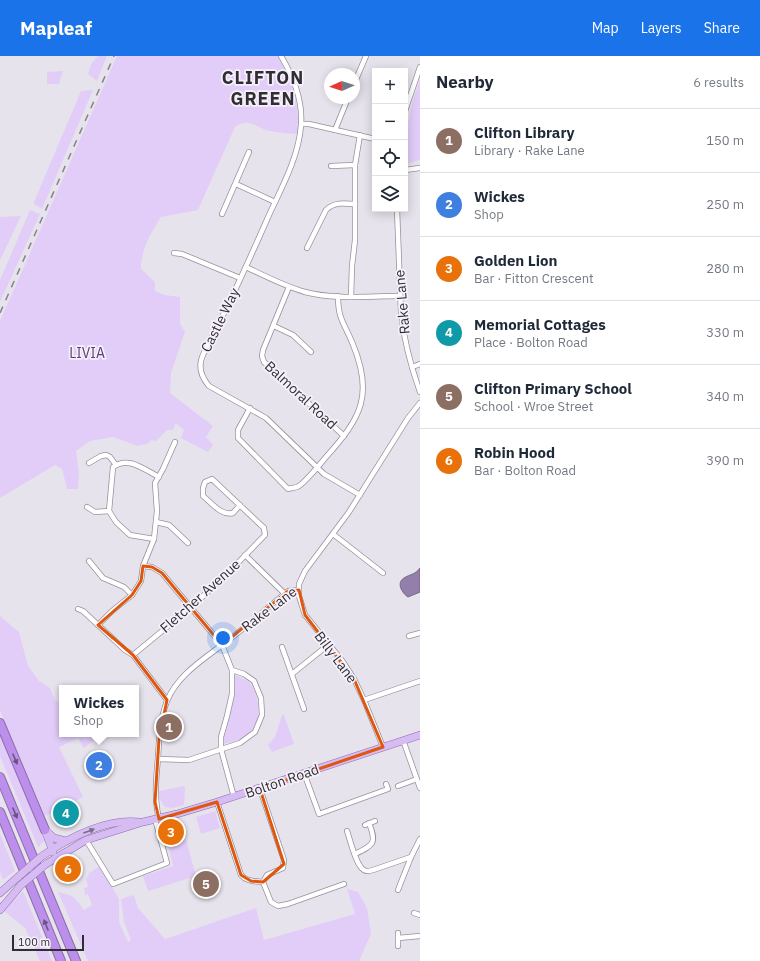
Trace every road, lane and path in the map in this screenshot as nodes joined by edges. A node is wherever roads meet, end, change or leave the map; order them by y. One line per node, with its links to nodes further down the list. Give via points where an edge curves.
1 (280, 56): 7 (street, Castle Way, via 297,91)
2 (366, 56): 4 (street)
3 (420, 67): 6 (street)
4 (360, 70)
5 (346, 104): 8 (street)
6 (407, 104)
7 (301, 124): 8 (street); 17 (street, Castle Way, via 292,161)
8 (335, 130): 9 (street)
9 (360, 135): 10 (street); 12 (street)
10 (372, 138)
11 (249, 152): 16 (street)
12 (355, 165): 13 (street); 18 (street)
13 (331, 166)
14 (420, 168): 15 (street)
15 (408, 170)
16 (236, 184): 17 (street); 20 (street)
17 (275, 202): 23 (street, Castle Way)
18 (355, 204): 21 (street, via 329,206); 28 (street)
19 (397, 212): 27 (street, Rake Lane)
20 (222, 214)
21 (307, 248)
22 (174, 253): 24 (street)
23 (246, 266): 24 (street, Castle Way); 25 (street)
24 (240, 278): 35 (street, Castle Way, via 203,355 200,368 209,386)
25 (290, 287): 26 (street); 29 (street, Balmoral Road)
26 (338, 296): 28 (street); 36 (street, via 340,319 359,358 364,384 358,414)
27 (400, 296): 28 (street); 32 (street, Rake Lane, via 403,329)
28 (351, 297)
29 (274, 326): 30 (street, via 293,335); 36 (street, Balmoral Road, via 263,350 265,364)
30 (311, 352)
31 (420, 364): 32 (street)
32 (412, 367): 33 (street, Rake Lane)
33 (420, 392)
34 (420, 403): 42 (street, Rake Lane)
35 (250, 408): 40 (street, Castle Way, via 266,418); 40 (street, via 238,430 238,438 288,489 298,487)
36 (344, 436): 40 (street)
37 (175, 442): 41 (street)
38 (90, 463): 39 (street, via 106,455)
39 (116, 465): 41 (street, via 120,462 131,463); 45 (street, via 113,467)
40 (317, 467): 42 (street, Castle Way, via 324,474)
41 (159, 477): 46 (street, via 155,483)
42 (360, 495): 47 (street, Rake Lane)
43 (240, 505): 43 (street, via 234,513 222,512 203,496 205,482 212,479); 50 (street, Fletcher Avenue, via 264,528 265,535)
44 (87, 507): 45 (street, via 95,512)
45 (109, 511): 48 (street, via 130,535)
46 (156, 522): 48 (street); 49 (street, via 169,525)
47 (334, 534): 53 (street); 54 (street, Rake Lane, via 305,571)
48 (154, 539): 52 (street)
49 (188, 543)
50 (246, 555): 55 (street); 57 (street, Fletcher Avenue)
51 (89, 561): 56 (street, via 103,578 124,587)
52 (144, 566): 56 (street, via 141,581); 57 (street, via 162,573)
53 (383, 573)
54 (299, 590): 55 (street, Rake Lane, via 288,591); 62 (street, Billy Lane, via 305,614)
55 (285, 594): 63 (street, Rake Lane)
56 (132, 595): 59 (street)
57 (190, 608): 63 (street); 65 (street, Fletcher Avenue)
58 (78, 609): 59 (street)
59 (98, 625): 65 (street)
60 (420, 633): 61 (street)
61 (409, 636)
62 (328, 644): 67 (street); 70 (street, Billy Lane, via 349,670)
63 (222, 645): 66 (street); 69 (street, Rake Lane, via 179,681)
64 (282, 647): 67 (street)
65 (132, 655): 69 (street)
66 (232, 670): 76 (street, via 232,694 220,737); 76 (street, via 254,681 261,698 262,715 256,732 240,743)
67 (292, 674): 71 (street)
68 (420, 681): 70 (street)
69 (167, 700): 77 (street, Rake Lane, via 161,719)
70 (364, 700): 75 (street, Billy Lane)
71 (304, 708)
72 (0, 723): 91 (highway, one-way to 91)
73 (420, 734): 74 (main road, Bolton Road)
74 (403, 740): 75 (main road, Bolton Road); 80 (street)
75 (383, 747): 78 (main road, Bolton Road)
76 (221, 749): 77 (street, via 189,760); 85 (street)
77 (158, 759): 88 (street, Rake Lane, via 155,802)
78 (304, 773): 81 (street, via 319,814 388,789); 83 (main road, Bolton Road)
79 (0, 777): 111 (highway, one-way to 111)
80 (417, 779): 82 (street); 84 (street)
81 (386, 784)
82 (398, 786)
83 (260, 788): 85 (main road, Bolton Road); 100 (street, via 284,864)
84 (420, 788)
85 (234, 797): 86 (main road, Bolton Road)
86 (217, 802): 88 (main road, Bolton Road); 100 (street, via 241,875 244,879)
87 (0, 812): 110 (highway, one-way to 87)
88 (157, 819): 90 (main road, Bolton Road); 94 (street, Rake Lane, via 167,863 113,884)
89 (376, 821): 97 (street, via 367,824 374,836 368,848)
90 (143, 822): 94 (main road, Bolton Road); 95 (main road, Bolton Road, one-way to 90, via 109,825 128,821)
91 (45, 830): 95 (main road, via 54,838); 96 (main road)
92 (341, 835): 97 (street, via 347,832)
93 (420, 839): 98 (street)
94 (86, 840): 99 (main road, Bolton Road)
95 (66, 841): 96 (main road, Bolton Road)
96 (52, 849): 99 (main road, via 53,853); 104 (main road, Bolton Road, bridge)
97 (355, 854): 98 (street, via 360,867 368,872)
98 (411, 857): 102 (street)
99 (48, 862): 103 (main road, Bolton Road, bridge)
100 (263, 882): 101 (street, via 271,902 278,906)
101 (344, 884)
102 (398, 890)
103 (14, 892): 104 (main road); 105 (main road, Bolton Road)
104 (0, 893)
105 (0, 910)
106 (414, 913): 107 (street)
107 (420, 916)
108 (420, 936): 109 (street, via 398,935)
109 (398, 946)
110 (61, 961)
111 (76, 961)

